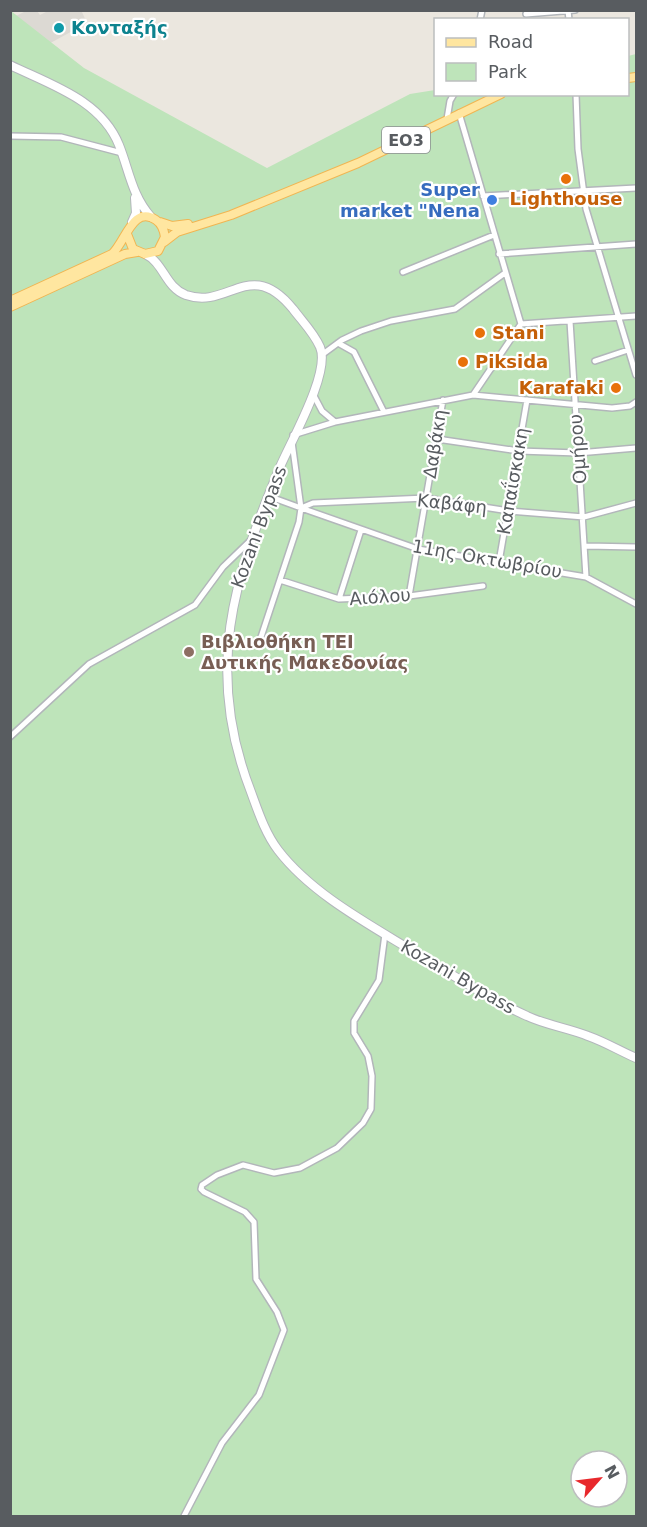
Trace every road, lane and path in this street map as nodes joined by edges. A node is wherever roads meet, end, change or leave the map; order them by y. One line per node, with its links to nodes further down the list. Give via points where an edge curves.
1 (575, 10): 2 (street)
2 (568, 11): 3 (street)
3 (525, 15)
4 (10, 65): 11 (main road, via 90,107 112,132)
5 (453, 96): 9 (street)
6 (496, 96): 8 (main road, ΕΟ3)
7 (576, 96): 14 (street)
8 (459, 112): 9 (main road, ΕΟ3); 15 (street)
9 (447, 118): 16 (main road, ΕΟ3, via 386,151)
10 (10, 136): 11 (street, via 61,137)
11 (122, 153): 13 (main road)
12 (636, 188): 14 (street)
13 (134, 191): 17 (main road); 18 (main road, via 136,213)
14 (582, 191): 15 (street); 24 (street)
15 (483, 196): 21 (street)
16 (249, 206): 19 (main road, ΕΟ3, via 184,225); 23 (main road, ΕΟ3, via 177,232)
17 (151, 217): 18 (main road); 19 (main road, ΕΟ3)
18 (132, 222): 20 (main road)
19 (159, 222): 23 (main road, via 165,231)
20 (127, 234): 25 (main road, via 129,245); 30 (main road, via 112,254)
21 (494, 234): 26 (street); 28 (street)
22 (636, 244): 24 (street)
23 (162, 245): 25 (main road, ΕΟ3); 27 (main road)
24 (596, 247): 26 (street); 33 (street)
25 (141, 253): 27 (main road); 31 (main road, ΕΟ3, via 125,254)
26 (499, 254): 29 (street)
27 (161, 268): 38 (main road, via 172,285 189,296 208,296 254,285 272,289 298,316)
28 (403, 272)
29 (505, 273): 35 (street); 36 (street, via 455,309 391,321)
30 (10, 300)
31 (10, 307)
32 (636, 316): 33 (street)
33 (618, 317): 34 (street); 37 (street)
34 (570, 321): 35 (street); 46 (street, Ομήρου)
35 (521, 324): 42 (street)
36 (338, 342): 38 (street); 47 (street, via 354,352)
37 (628, 350): 39 (street); 40 (street)
38 (322, 354): 41 (main road, Kozani Bypass, via 322,373)
39 (595, 361)
40 (636, 375)
41 (313, 394): 48 (street, via 322,411); 49 (main road, Kozani Bypass)
42 (473, 395): 43 (street); 44 (street)
43 (443, 399): 47 (street); 50 (street, Δαβάκη)
44 (527, 400): 46 (street); 52 (street, Καπαΐσκακη)
45 (636, 402): 46 (street, via 622,408)
46 (575, 405): 53 (street, Ομήρου)
47 (384, 412): 48 (street)
48 (335, 422): 49 (street)
49 (292, 437): 54 (main road, Kozani Bypass); 57 (street)
50 (437, 439): 52 (street); 55 (street, Δαβάκη)
51 (636, 448): 53 (street)
52 (519, 451): 53 (street); 58 (street, Καπαΐσκακη)
53 (578, 453): 59 (street, Ομήρου)
54 (268, 496): 57 (street); 61 (main road, Kozani Bypass)
55 (426, 498): 57 (street, Καβάφη, via 313,503); 58 (street, Καβάφη); 64 (street, Δαβάκη)
56 (636, 503): 59 (street, Καβάφη)
57 (301, 508): 60 (street, 11ης Οκτωβρίου); 67 (street)
58 (509, 510): 59 (street, Καβάφη); 65 (street, Καπαΐσκακη)
59 (584, 517): 62 (street, Ομήρου)
60 (361, 530): 64 (street, 11ης Οκτωβρίου); 70 (street)
61 (251, 540): 73 (street, via 223,567 195,604 89,664); 74 (main road, Kozani Bypass, via 236,589 228,637 233,725 241,766 269,836 285,858 332,898)
62 (586, 546): 63 (street); 66 (street, Ομήρου)
63 (636, 547)
64 (418, 549): 65 (street, 11ης Οκτωβρίου); 69 (street, Δαβάκη)
65 (499, 562): 66 (street, 11ης Οκτωβρίου)
66 (586, 577): 71 (street, 11ης Οκτωβρίου)
67 (280, 580): 70 (street, Αιόλου); 72 (street)
68 (483, 586): 69 (street, Αιόλου)
69 (409, 596): 70 (street, Αιόλου)
70 (339, 599)
71 (636, 604)
72 (261, 638)
73 (10, 737)
74 (385, 934): 75 (main road, Kozani Bypass, via 528,1017 590,1036); 76 (street, via 379,980 354,1021 354,1033 368,1056 372,1076 371,1109 363,1123 337,1148 300,1168 274,1173 238,1166 201,1185 204,1192 245,1212 254,1222 256,1279 284,1330 259,1395 222,1443)
75 (636, 1058)
76 (184, 1516)

